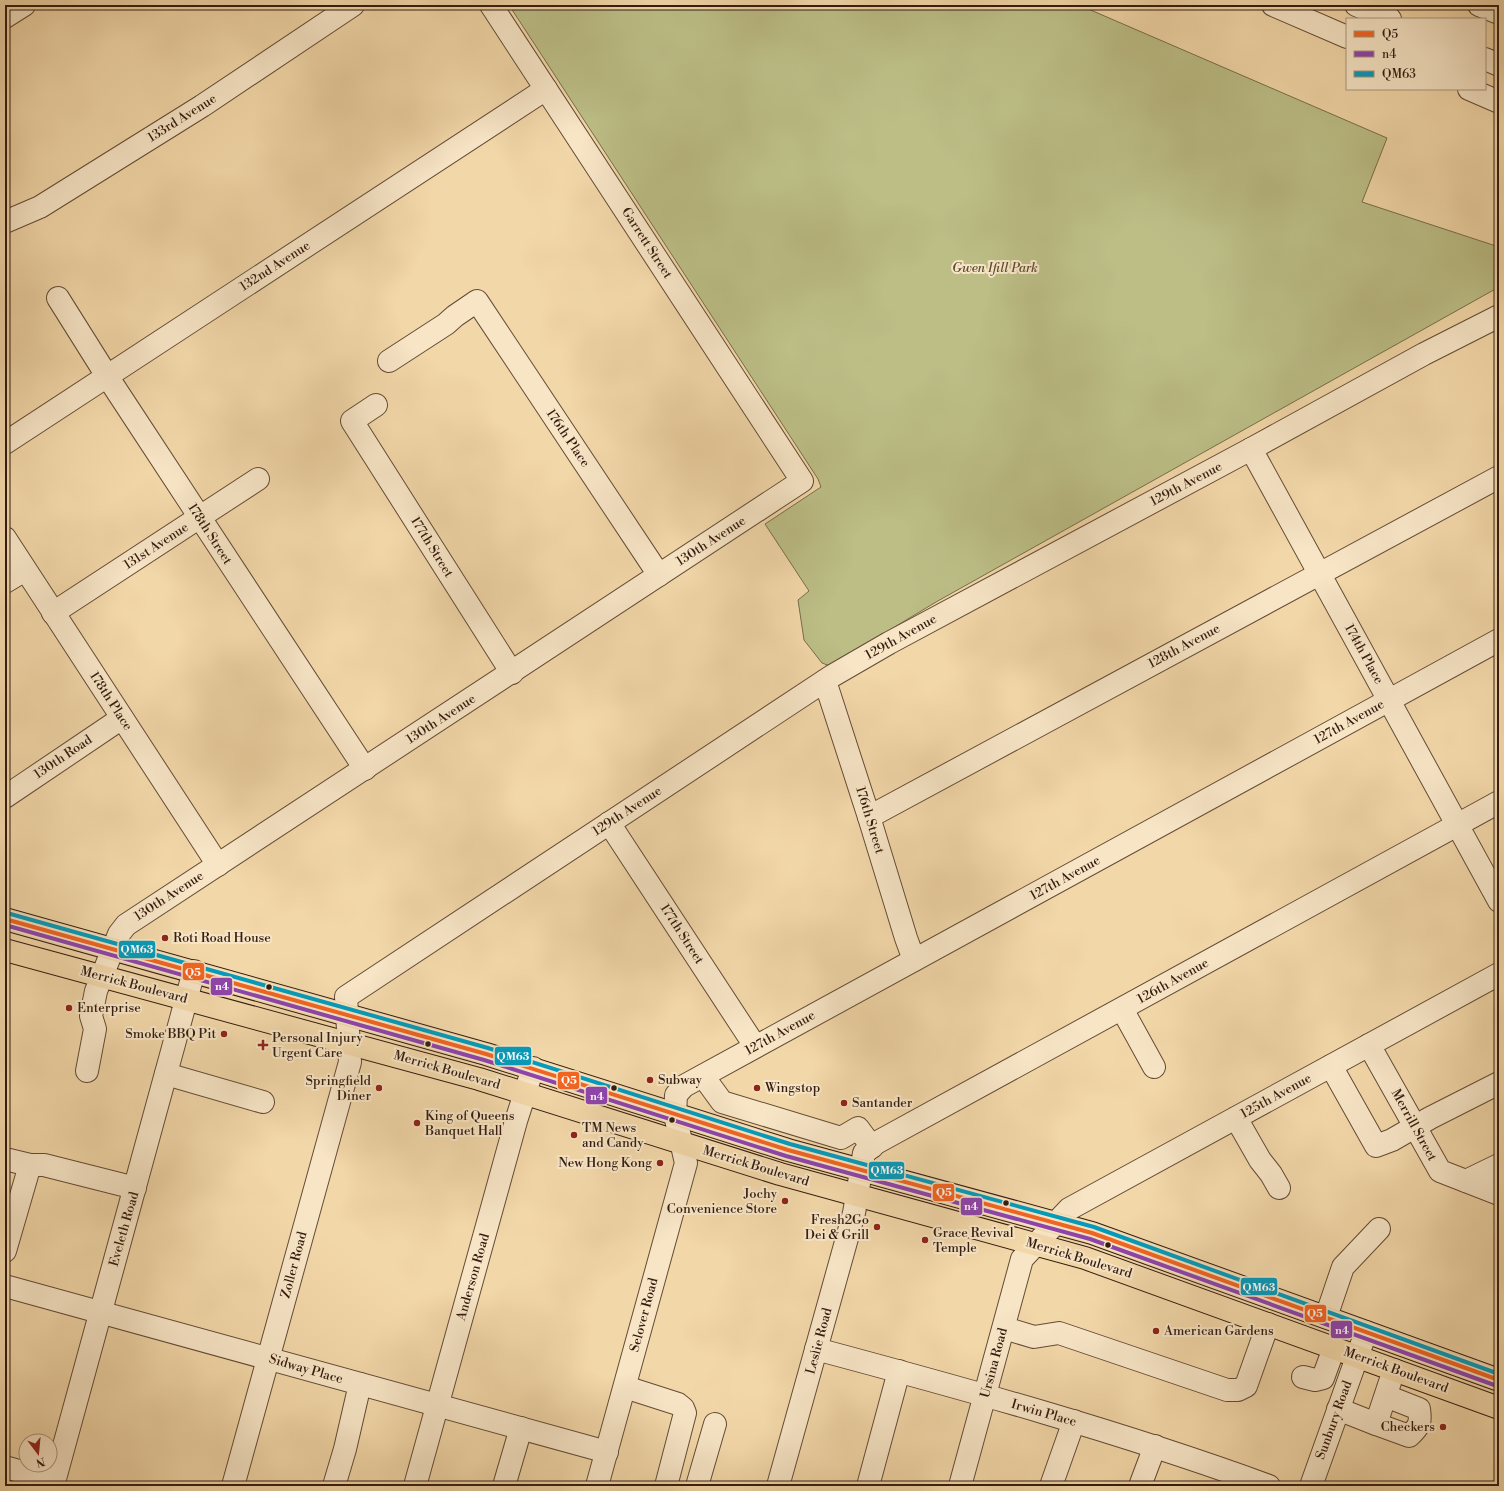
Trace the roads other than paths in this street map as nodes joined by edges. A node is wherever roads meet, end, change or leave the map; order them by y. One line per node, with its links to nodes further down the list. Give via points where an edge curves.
1 (24, 5): 6 (street)
2 (353, 5): 14 (street, 133rd Avenue, via 108,165 40,207)
3 (491, 5): 11 (street, Garrett Street)
4 (1273, 5): 8 (street)
5 (1356, 5): 7 (street)
6 (5, 17)
7 (1388, 18)
8 (1346, 37)
9 (1486, 59): 10 (street)
10 (1499, 65)
11 (546, 89): 18 (street, 132nd Avenue); 24 (street, Garrett Street)
12 (1471, 90): 13 (street)
13 (1499, 102)
14 (5, 222)
15 (58, 298): 18 (street, 178th Street)
16 (1499, 316): 21 (street, 129th Avenue, via 1424,354)
17 (389, 361): 29 (street, 176th Place, via 477,301)
18 (107, 376): 20 (street, 132nd Avenue); 25 (street, 178th Street)
19 (376, 405): 33 (street, 177th Street, via 352,421)
20 (5, 443)
21 (1251, 450): 28 (street, 174th Place); 34 (street, 129th Avenue, via 889,643)
22 (1499, 477): 28 (street, 128th Avenue)
23 (258, 479): 25 (street, 131st Avenue)
24 (802, 481): 29 (street, 130th Avenue)
25 (199, 517): 31 (street, 131st Avenue); 37 (street, 178th Street)
26 (5, 538): 27 (street, 178th Place)
27 (25, 570): 30 (street); 31 (street, 178th Place)
28 (1320, 573): 35 (street, 174th Place); 40 (street, 128th Avenue)
29 (659, 575): 33 (street, 130th Avenue)
30 (5, 582)
31 (53, 613): 36 (street, 178th Place)
32 (1499, 640): 35 (street, 127th Avenue)
33 (512, 673): 37 (street, 130th Avenue)
34 (825, 680): 40 (street, 176th Street); 41 (street, 129th Avenue)
35 (1390, 700): 42 (street, 174th Place); 48 (street, 127th Avenue)
36 (122, 718): 38 (street, 130th Road); 43 (street, 178th Place)
37 (364, 769): 43 (street, 130th Avenue)
38 (5, 797)
39 (1499, 802): 42 (street, 126th Avenue)
40 (869, 817): 48 (street, 176th Street)
41 (609, 823): 54 (street, 129th Avenue, via 346,997); 57 (street, 177th Street)
42 (1458, 824): 44 (street, 174th Place); 53 (street, 126th Avenue)
43 (218, 864): 46 (street, 130th Avenue, via 126,925)
44 (1499, 901)
45 (5, 919): 46 (main road, Merrick Boulevard)
46 (113, 948): 49 (main road, Merrick Boulevard); 51 (street, 130th Avenue)
47 (5, 950): 51 (main road, Merrick Boulevard)
48 (914, 960): 57 (street, 127th Avenue)
49 (194, 972): 52 (street, Eveleth Road); 54 (main road, Merrick Boulevard)
50 (1499, 974): 56 (street, 125th Avenue)
51 (103, 976): 52 (main road, Merrick Boulevard); 61 (street, 130th Avenue, via 96,991 91,1016 95,1029)
52 (186, 999): 55 (main road, Merrick Boulevard); 62 (street, Eveleth Road)
53 (1122, 1009): 59 (street); 76 (street, 126th Avenue)
54 (347, 1015): 55 (street, Zoller Road); 60 (main road, Merrick Boulevard)
55 (349, 1043): 65 (main road, Merrick Boulevard); 100 (street, Zoller Road, via 350,1062)
56 (1369, 1045): 58 (street, 125th Avenue); 71 (street, Merrill Street)
57 (755, 1046): 63 (street, 127th Avenue)
58 (1331, 1066): 70 (street, 125th Avenue); 71 (street, via 1376,1146)
59 (1154, 1067)
60 (533, 1068): 65 (street, Anderson Road); 68 (main road, Merrick Boulevard)
61 (87, 1071)
62 (166, 1074): 66 (street); 83 (street, Eveleth Road)
63 (703, 1076): 67 (street); 68 (street, 127th Avenue, via 684,1086 676,1095)
64 (1499, 1083): 71 (street)
65 (525, 1094): 75 (main road, Merrick Boulevard); 109 (street, Anderson Road)
66 (263, 1102)
67 (722, 1102): 69 (street); 72 (street)
68 (675, 1115): 72 (main road, Merrick Boulevard); 75 (street, 127th Avenue)
69 (766, 1115): 73 (street); 74 (street)
70 (1236, 1118): 84 (street); 87 (street, 125th Avenue, via 1069,1209)
71 (1415, 1126): 82 (street, Merrill Street, via 1440,1171)
72 (714, 1127): 74 (main road, Merrick Boulevard)
73 (822, 1132): 76 (street, via 841,1138 858,1128); 77 (street)
74 (758, 1141): 77 (main road, Merrick Boulevard)
75 (682, 1144): 86 (main road, Merrick Boulevard); 106 (street, Selover Road, via 686,1163)
76 (872, 1147): 81 (street, 126th Avenue, via 864,1153)
77 (816, 1157): 81 (main road, Merrick Boulevard)
78 (5, 1159): 79 (street)
79 (30, 1165): 83 (street, via 44,1165); 90 (street)
80 (1499, 1165): 82 (street)
81 (861, 1170): 86 (street, Leslie Road); 87 (main road, Merrick Boulevard)
82 (1466, 1181): 85 (street, Merrill Street)
83 (135, 1188): 92 (street, Eveleth Road)
84 (1279, 1188)
85 (1499, 1194)
86 (857, 1195): 89 (main road, Merrick Boulevard); 98 (street, Leslie Road)
87 (1056, 1223): 89 (street, 125th Avenue); 93 (main road, Merrick Boulevard, via 1092,1233)
88 (1379, 1229): 93 (street, via 1343,1267)
89 (1036, 1244): 94 (main road, Merrick Boulevard, via 1100,1263); 95 (street, Ursina Road, via 1022,1260)
90 (5, 1250)
91 (5, 1286): 92 (street, Sidway Place)
92 (101, 1312): 100 (street, Sidway Place); 120 (street, Eveleth Road)
93 (1326, 1317): 96 (main road, Merrick Boulevard)
94 (1268, 1324): 95 (street, via 1246,1386 1238,1390 1227,1390 1059,1333 1034,1337); 97 (main road, Merrick Boulevard)
95 (1004, 1328): 107 (street, Ursina Road)
96 (1366, 1332): 99 (street, Sunbury Road); 104 (main road, Merrick Boulevard)
97 (1334, 1348): 99 (main road, Merrick Boulevard); 103 (street, via 1323,1378 1315,1380)
98 (816, 1349): 102 (street, Irwin Place); 128 (street, Leslie Road)
99 (1357, 1356): 101 (main road, Merrick Boulevard); 111 (street, Sunbury Road)
100 (268, 1359): 105 (street, Sidway Place); 121 (street, Zoller Road)
101 (1394, 1370): 108 (street); 110 (main road, Merrick Boulevard)
102 (902, 1372): 107 (street, Irwin Place); 129 (street); 130 (street)
103 (1303, 1377)
104 (1499, 1380)
105 (360, 1384): 109 (street, Sidway Place); 122 (street)
106 (625, 1387): 117 (street, Selover Road); 126 (street, via 678,1404 683,1408 685,1413)
107 (985, 1396): 112 (street, Irwin Place); 131 (street, Ursina Road)
108 (1386, 1396): 114 (street); 114 (street, via 1419,1409 1421,1419 1418,1428 1409,1436)
109 (437, 1405): 115 (street, Sidway Place); 123 (street, Anderson Road)
110 (1499, 1408)
111 (1338, 1409): 114 (street); 135 (street, Sunbury Road)
112 (1074, 1421): 116 (street, Irwin Place); 132 (street)
113 (714, 1424): 127 (street)
114 (1376, 1424)
115 (521, 1428): 117 (street, Sidway Place); 124 (street)
116 (1154, 1446): 119 (street, Irwin Place); 133 (street)
117 (607, 1452): 125 (street, Selover Road)
118 (5, 1468): 120 (street)
119 (1228, 1479): 134 (street, Irwin Place)
120 (54, 1484)
121 (233, 1486)
122 (334, 1486)
123 (415, 1486)
124 (504, 1486)
125 (597, 1486)
126 (666, 1486)
127 (697, 1486)
128 (778, 1486)
129 (868, 1486)
130 (876, 1486)
131 (960, 1486)
132 (1051, 1486)
133 (1140, 1486)
134 (1269, 1486)
135 (1311, 1486)

